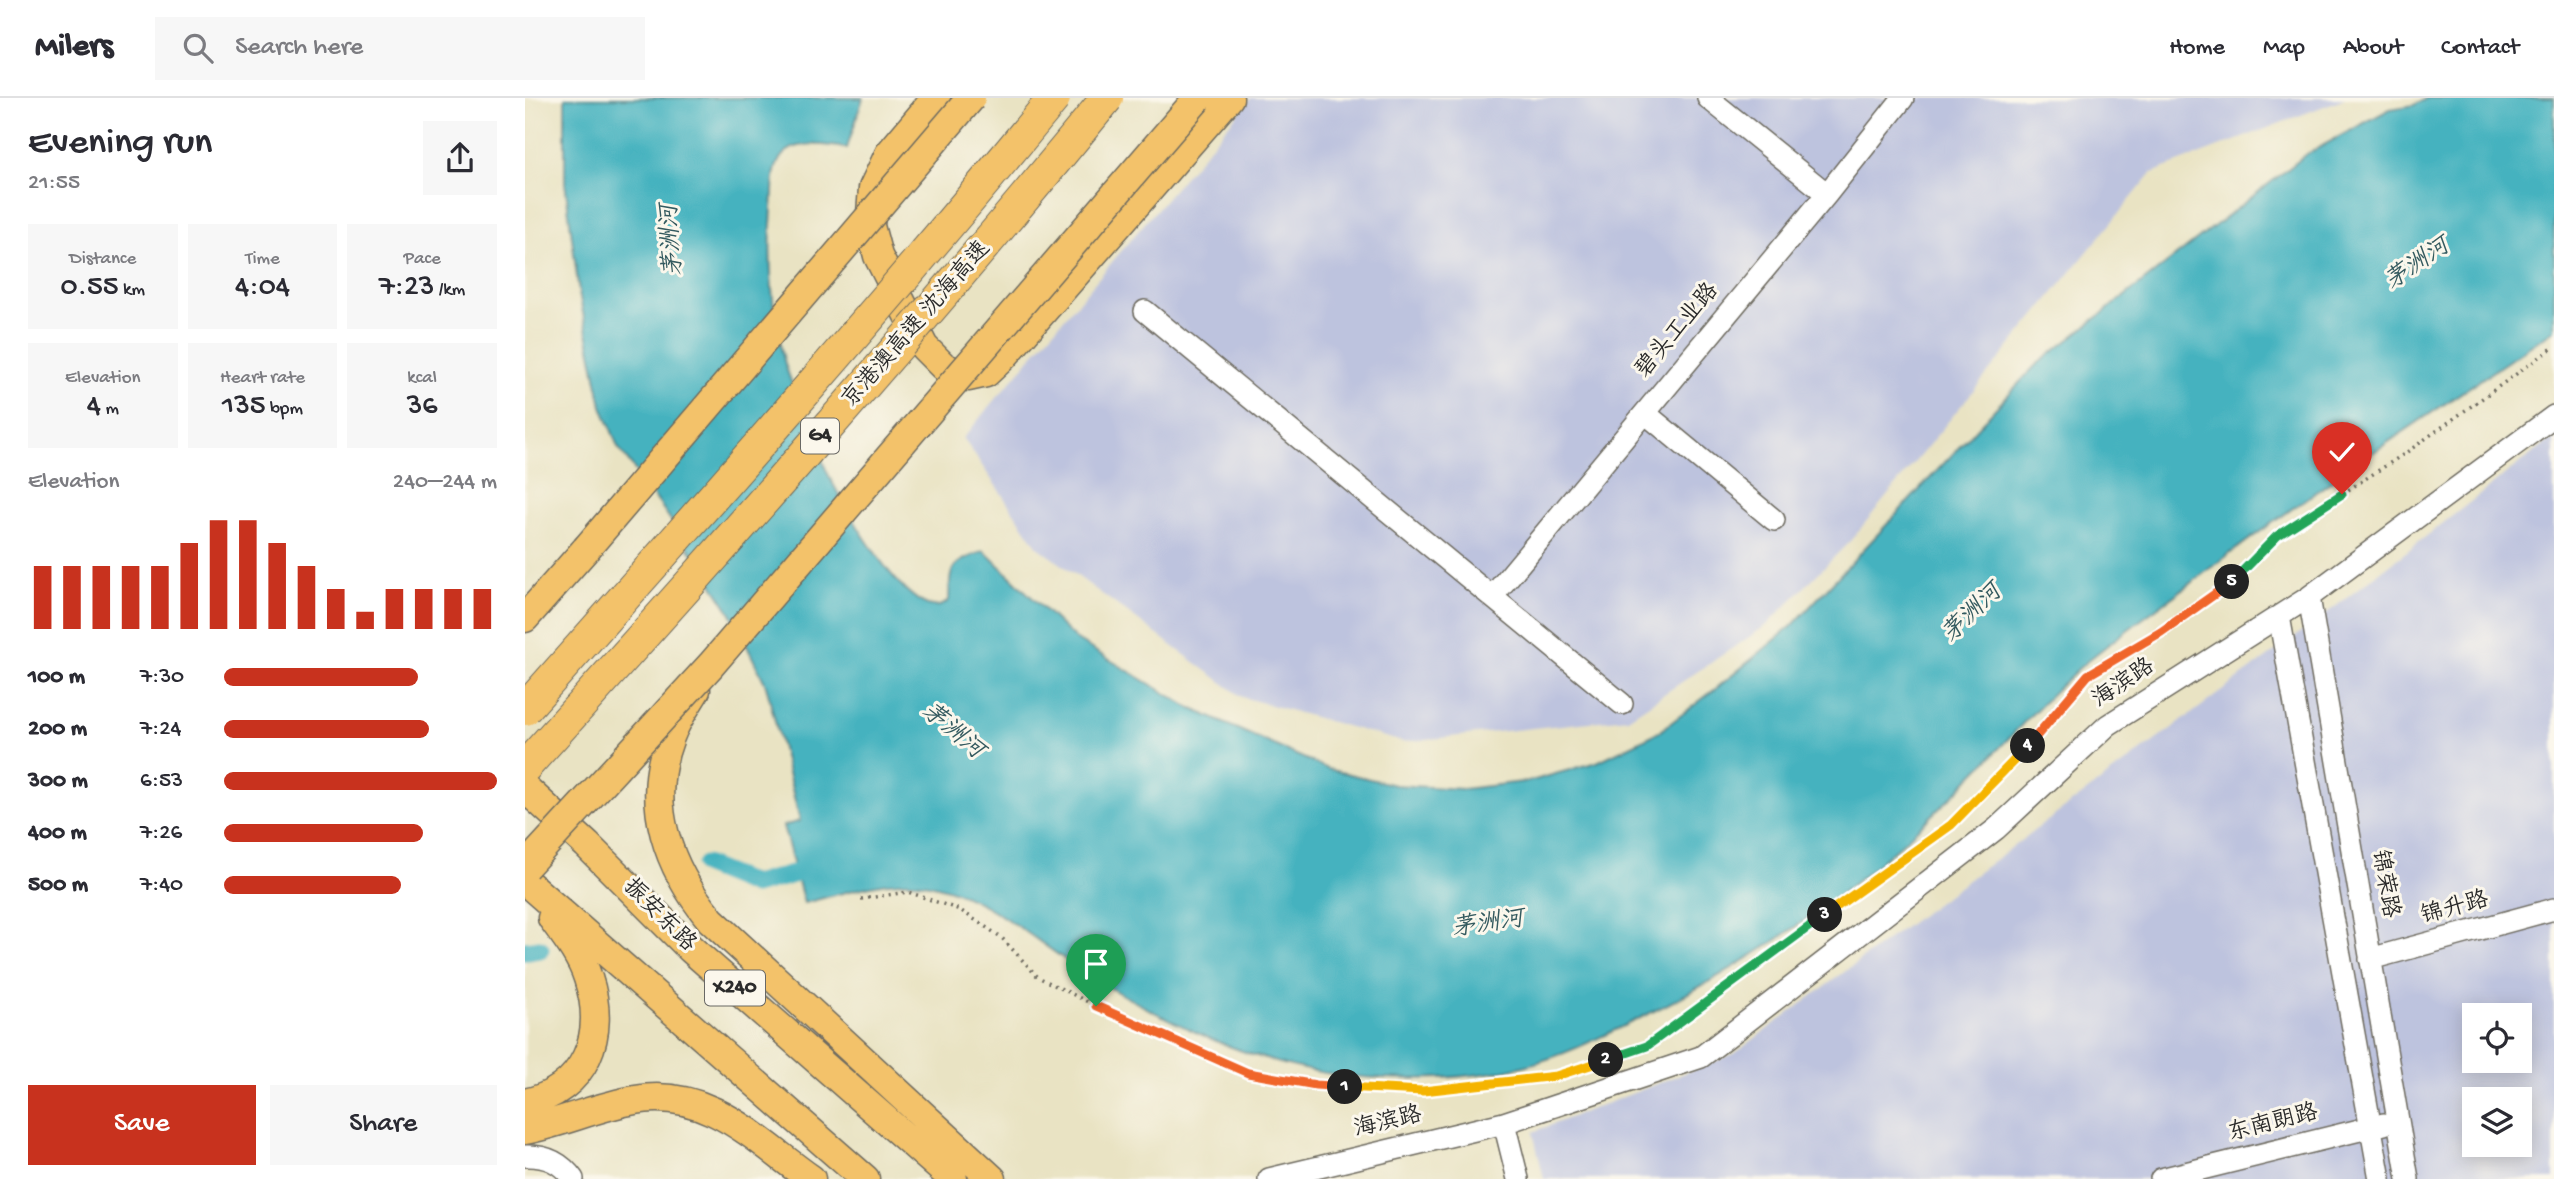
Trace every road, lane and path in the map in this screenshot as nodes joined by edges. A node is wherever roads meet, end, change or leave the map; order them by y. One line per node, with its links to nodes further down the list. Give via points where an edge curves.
1 (936, 98): 6 (main road, via 889,154 873,188 870,226 878,256 924,346 944,367 968,377 986,373 1004,356)
2 (971, 98): 15 (main road, bridge)
3 (1054, 98): 23 (highway, 京港澳高速 沈海高速 / G4, bridge, via 713,499)
4 (1107, 98): 24 (highway, 京港澳高速 沈海高速 / G4, bridge, via 996,235)
5 (1198, 98): 21 (main road, bridge)
6 (1229, 98)
7 (1708, 98): 9 (street)
8 (1903, 98): 9 (street, 碧头工业路)
9 (1827, 194): 12 (street, 碧头工业路)
10 (1145, 311): 16 (street)
11 (2554, 347): 27 (path, via 2407,452 2277,536 2235,580 2161,632 2088,675 2017,758 1951,825 1647,1046 1556,1076 1423,1091 1316,1085 1248,1073 1038,977 1001,937 960,910 908,892)
12 (1645, 413): 14 (street); 16 (street, 碧头工业路)
13 (2554, 416): 17 (street, 海滨路)
14 (1774, 520)
15 (586, 549): 18 (main road); 20 (main road)
16 (1492, 597): 22 (street)
17 (2309, 597): 19 (street, 海滨路); 29 (street, 锦荣路)
18 (525, 599)
19 (2279, 616): 32 (street, 海滨路, via 2108,725 1996,830 1701,1057); 33 (street)
20 (525, 618)
21 (711, 665): 26 (main road, bridge); 40 (main road, bridge, via 671,734 660,775 665,842 684,883 711,920)
22 (1622, 705)
23 (525, 709)
24 (525, 767)
25 (525, 788): 39 (main road, 振安东路 / X240, via 691,949)
26 (525, 877): 30 (main road, via 571,944 588,978 595,1017 589,1052 572,1080 548,1097); 38 (main road, X240)
27 (861, 899)
28 (2554, 909): 29 (street, 锦升路)
29 (2370, 959): 31 (street, 锦荣路)
30 (525, 1103)
31 (2398, 1121): 33 (street, 东南朗路); 45 (street, 锦荣路)
32 (1504, 1123): 41 (street, 海滨路); 42 (street)
33 (2370, 1127): 43 (street, 东南朗路); 44 (street)
34 (525, 1130): 37 (main road, via 633,1100 655,1097 693,1102 746,1131)
35 (525, 1156): 36 (street, via 555,1161)
36 (573, 1179)
37 (811, 1179)
38 (865, 1179)
39 (953, 1179)
40 (992, 1179)
41 (1269, 1179)
42 (1518, 1179)
43 (2161, 1179)
44 (2380, 1179)
45 (2408, 1179)

